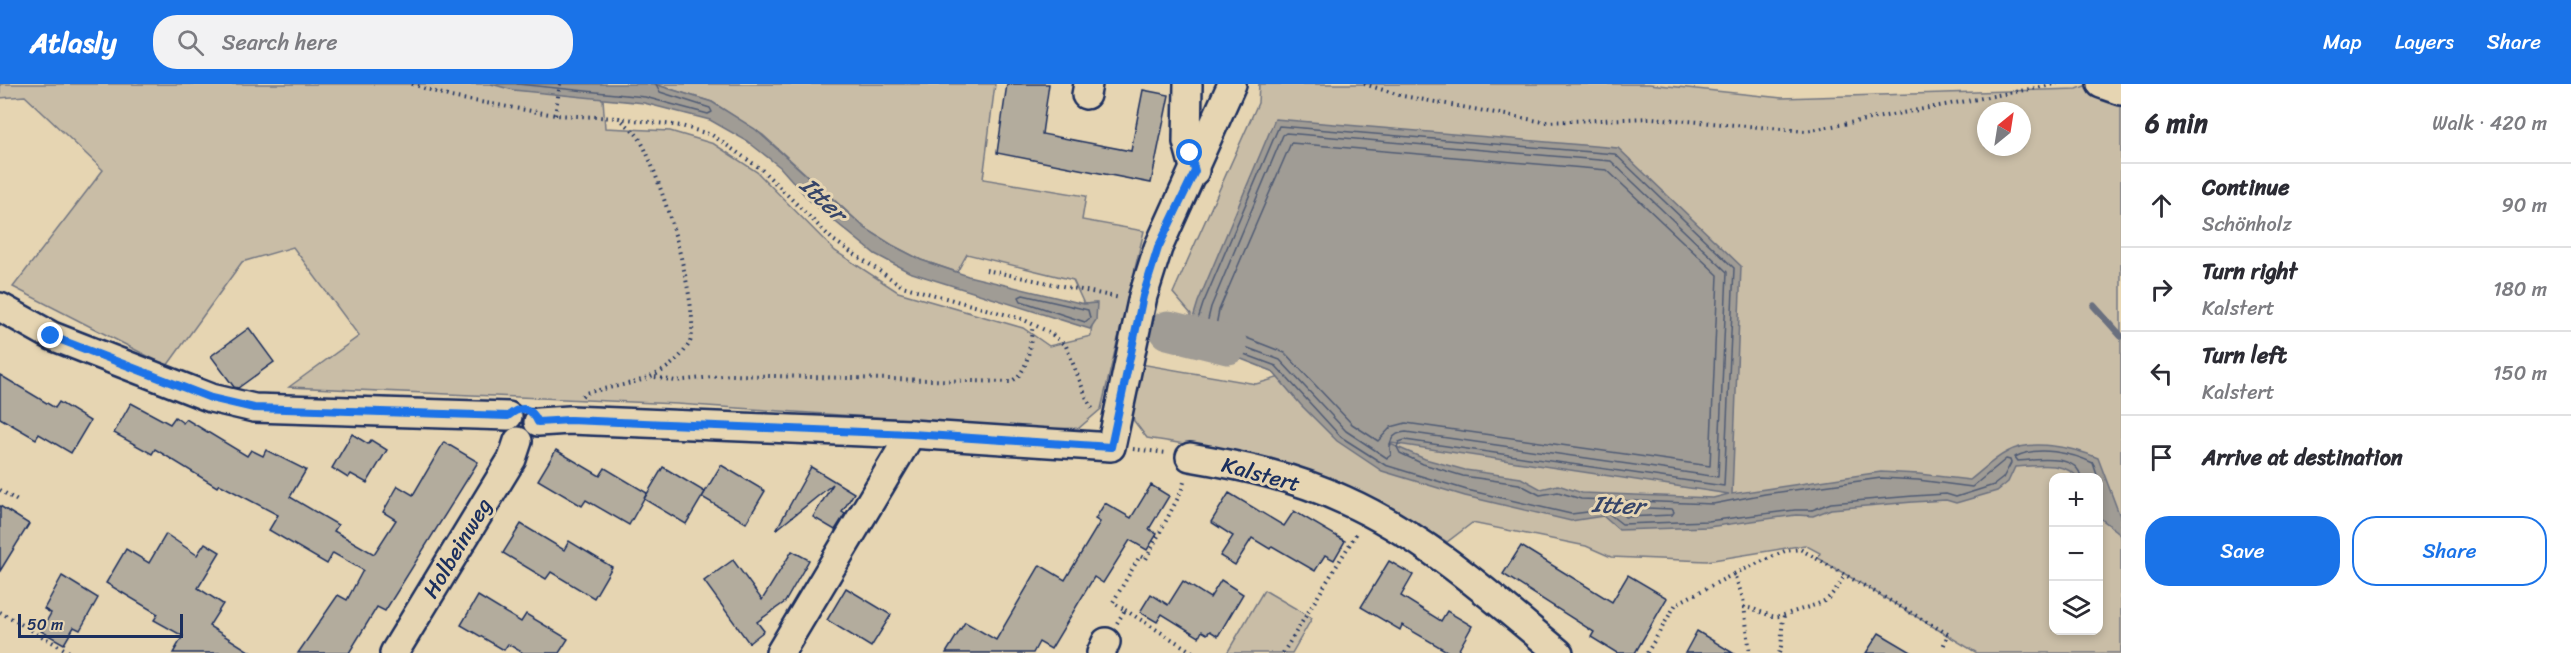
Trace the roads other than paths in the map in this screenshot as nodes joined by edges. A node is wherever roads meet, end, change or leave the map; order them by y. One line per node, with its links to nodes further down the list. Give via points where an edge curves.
1 (1188, 84): 5 (street, via 1187,142)
2 (1232, 84): 5 (street)
3 (2101, 84): 4 (street)
4 (2121, 91)
5 (1195, 171): 9 (street, via 1158,248 1143,296 1111,447)
6 (0, 307): 7 (street, via 51,336 211,398 254,408)
7 (508, 416): 8 (street, via 525,408 534,413); 10 (street, via 505,425 509,435)
8 (538, 422): 9 (street, via 570,420); 10 (street, via 536,433 529,440)
9 (911, 434): 13 (street)
10 (518, 441): 12 (street, Holbeinweg, via 512,459)
11 (1188, 466): 14 (street, Kalstert, via 1251,468 1344,500 1414,538)
12 (394, 653)
13 (780, 653)
14 (1559, 653)

